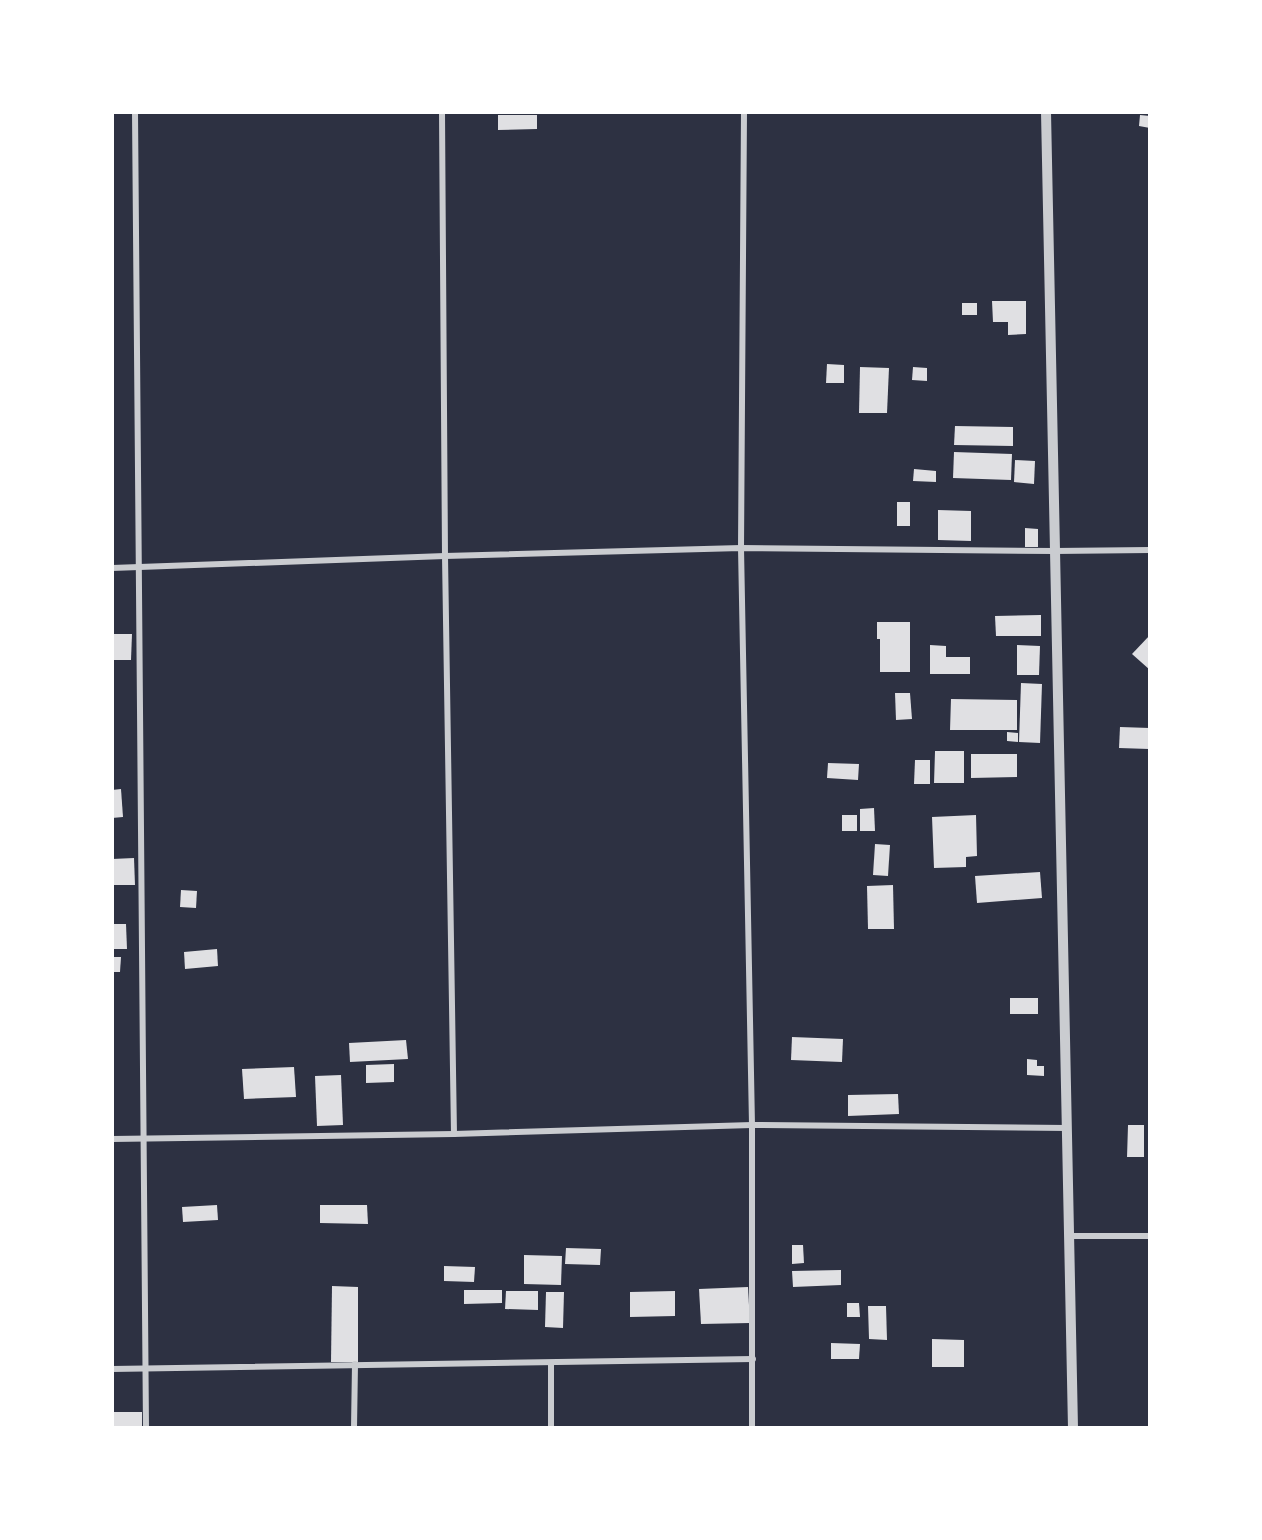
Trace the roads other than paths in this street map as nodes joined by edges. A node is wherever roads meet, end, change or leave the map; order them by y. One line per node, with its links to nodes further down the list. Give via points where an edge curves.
1 (135, 112): 10 (street)
2 (442, 112): 8 (street)
3 (744, 112): 5 (street)
4 (1046, 112): 7 (street)
5 (741, 548): 7 (street); 8 (street); 11 (street)
6 (1149, 550): 7 (street)
7 (1054, 551): 12 (street)
8 (445, 556): 10 (street); 13 (street)
9 (112, 568): 10 (street)
10 (139, 568): 15 (street)
11 (753, 1125): 12 (street); 13 (street); 18 (street)
12 (1067, 1128): 16 (street)
13 (454, 1134): 15 (street)
14 (112, 1139): 15 (street)
15 (145, 1139): 21 (street)
16 (1069, 1236): 17 (street); 27 (street)
17 (1149, 1236)
18 (753, 1359): 19 (street); 26 (street)
19 (551, 1363): 20 (street); 25 (street)
20 (355, 1364): 21 (street); 24 (street)
21 (145, 1368): 22 (street); 23 (street)
22 (112, 1369)
23 (146, 1428)
24 (354, 1428)
25 (551, 1428)
26 (752, 1428)
27 (1073, 1428)

